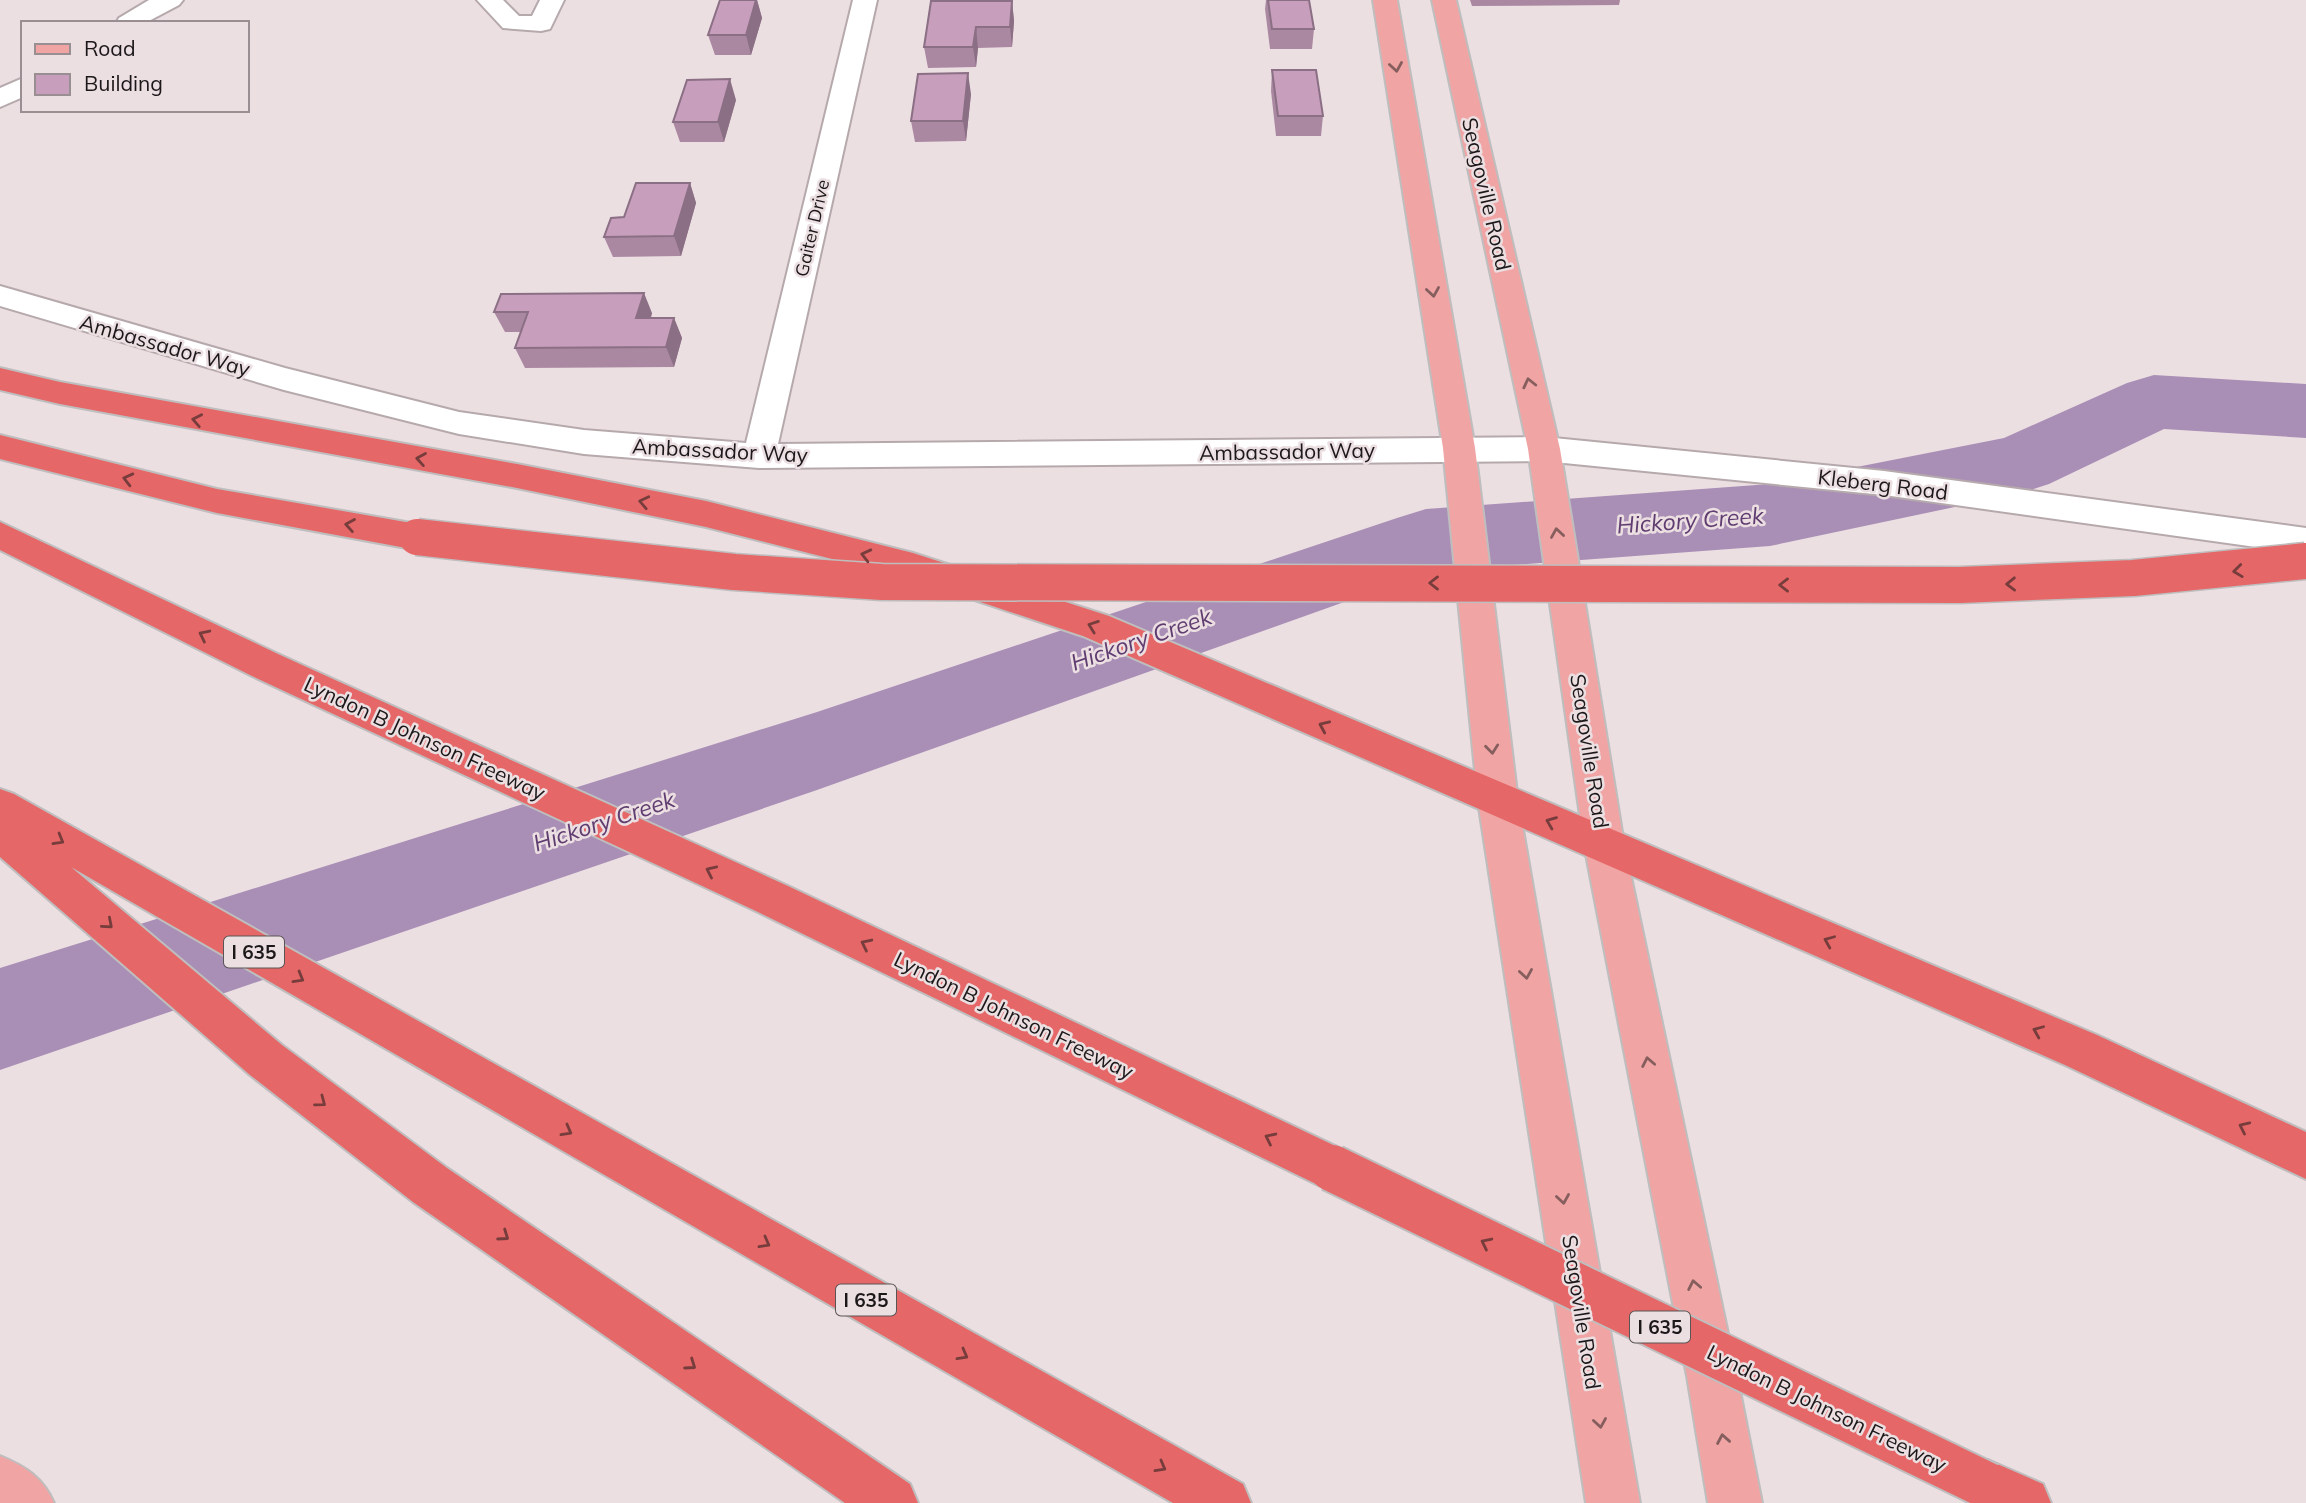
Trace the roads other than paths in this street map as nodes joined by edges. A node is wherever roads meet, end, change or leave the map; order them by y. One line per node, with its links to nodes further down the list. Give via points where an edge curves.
1 (489, 0): 2 (street, via 512,23 541,24)
2 (552, 0)
3 (864, 0): 15 (street, Gaiter Drive)
4 (1385, 0): 13 (main road, Seagoville Road, one-way to 13)
5 (1444, 0): 14 (main road, Seagoville Road, one-way to 5)
6 (159, 1): 7 (street)
7 (131, 21)
8 (21, 87): 9 (street)
9 (0, 99)
10 (0, 296): 15 (street, Ambassador Way, via 284,379 459,423 584,442)
11 (0, 379): 19 (highway, one-way to 11, via 1096,626 913,566 706,514)
12 (0, 447): 18 (highway, one-way to 12, bridge, via 2099,582 1960,585 882,582 734,572 417,537 218,502)
13 (1459, 449): 14 (street, Kleberg Road); 15 (street, Ambassador Way); 19 (main road, Seagoville Road, one-way to 19)
14 (1544, 449): 17 (street, Kleberg Road, via 1884,483); 22 (main road, Seagoville Road, one-way to 14)
15 (759, 456)
16 (0, 535): 25 (highway, Lyndon B Johnson Freeway / I 635, one-way to 16, bridge, via 773,899 265,665)
17 (2306, 541)
18 (2306, 561)
19 (1498, 801): 22 (highway, one-way to 19); 29 (main road, Seagoville Road, one-way to 29)
20 (0, 806): 28 (highway, I 635, one-way to 28)
21 (0, 832): 27 (highway, one-way to 27, via 266,1060 430,1185)
22 (1604, 844): 23 (highway, one-way to 22, via 2081,1050); 30 (main road, Seagoville Road, one-way to 22)
23 (2306, 1156)
24 (0, 1482): 26 (main road)
25 (2006, 1495)
26 (27, 1503)
27 (891, 1503)
28 (1224, 1503)
29 (1613, 1503)
30 (1735, 1503)

